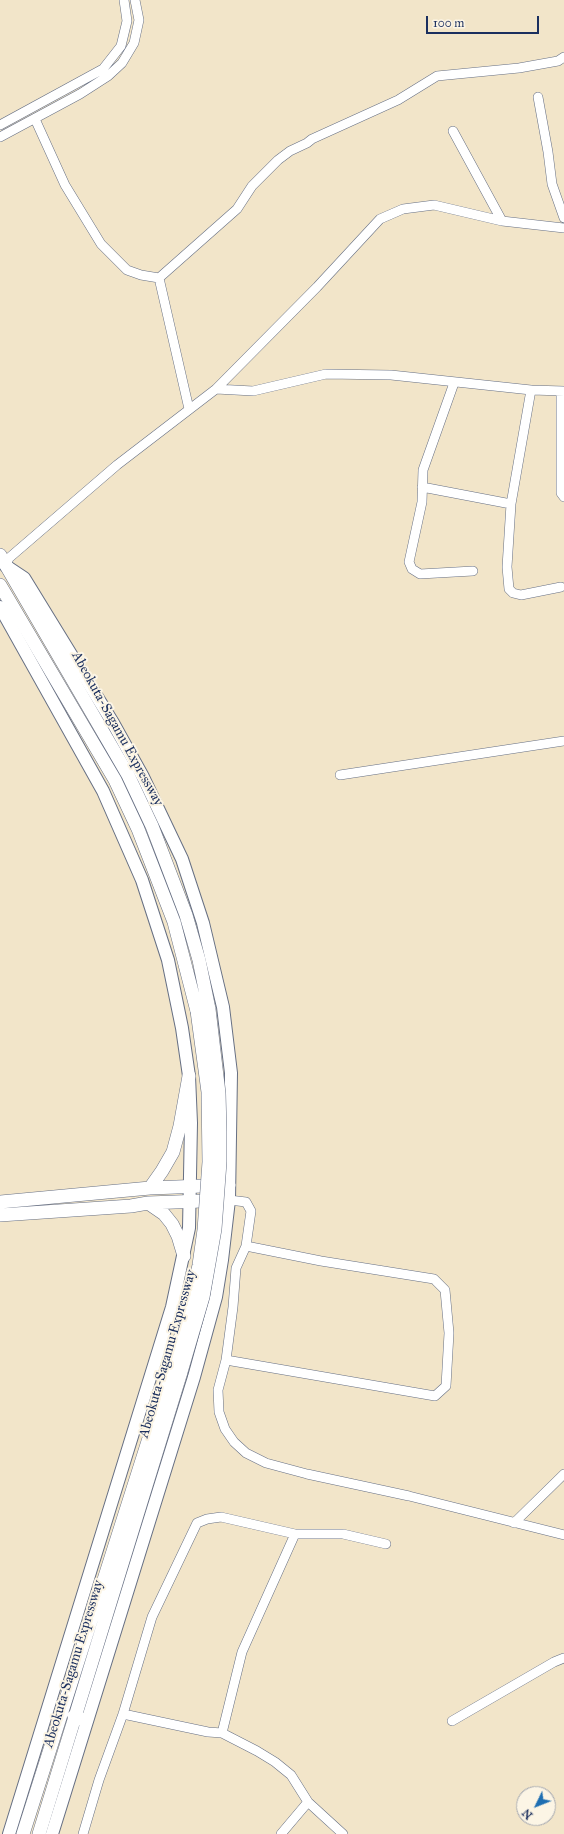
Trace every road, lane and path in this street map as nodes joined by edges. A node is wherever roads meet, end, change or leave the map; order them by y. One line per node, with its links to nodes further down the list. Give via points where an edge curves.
1 (124, 0): 6 (street, via 127,21 121,46 103,69)
2 (135, 0): 5 (street, via 139,20 134,44 122,63 108,76)
3 (564, 57): 12 (street, via 558,61 519,68 437,76 398,100 290,151 252,186 237,209)
4 (538, 97): 9 (street, via 552,184)
5 (35, 119): 8 (street); 12 (street, via 65,185 101,244 127,270)
6 (0, 125)
7 (453, 131): 10 (street)
8 (0, 137)
9 (564, 218)
10 (502, 221): 11 (street); 14 (street, via 434,205 403,209 380,219)
11 (564, 228)
12 (159, 278): 17 (street)
13 (454, 383): 14 (street, via 391,375 326,374 253,391); 15 (street); 18 (street, via 423,470)
14 (216, 389): 17 (street)
15 (531, 390): 16 (street); 20 (street)
16 (563, 391): 19 (street, via 561,493)
17 (189, 409): 21 (street)
18 (422, 487): 20 (street); 22 (street, via 422,502 409,562 412,569 420,574)
19 (564, 497)
20 (511, 504): 24 (street, via 506,567 509,589 521,595)
21 (3, 561): 28 (highway, Abeokuta-Sagamu Expressway, via 128,775 152,826 186,915 199,960); 30 (main road, via 24,578 113,723 143,777 182,859 203,923 223,1007 231,1073)
22 (473, 570)
23 (0, 585): 28 (highway, Abeokuta-Sagamu Expressway, via 115,780 138,829 174,922)
24 (561, 587)
25 (0, 607): 29 (main road, via 103,791 142,880 168,960)
26 (564, 741): 27 (street)
27 (340, 775)
28 (203, 1010): 41 (highway, Abeokuta-Sagamu Expressway, bridge, via 208,1092 208,1177 199,1265)
29 (189, 1076): 31 (main road); 32 (highway, via 173,1152)
30 (229, 1185): 31 (highway); 33 (main road)
31 (190, 1186): 32 (highway); 34 (main road)
32 (150, 1188): 35 (highway)
33 (229, 1200): 34 (highway); 38 (street, via 246,1202 250,1210); 50 (main road, via 216,1297 202,1348)
34 (190, 1201): 36 (highway); 39 (main road)
35 (0, 1202)
36 (148, 1202): 37 (highway, via 131,1206); 39 (highway, via 172,1224)
37 (0, 1216)
38 (246, 1246): 40 (street, via 236,1268); 40 (street, via 434,1279 445,1290 446,1297 449,1333 446,1386 435,1396)
39 (184, 1256): 48 (main road, via 170,1314)
40 (226, 1360): 43 (street, via 218,1390 219,1412 225,1429 246,1453 266,1463)
41 (176, 1370): 48 (highway, Abeokuta-Sagamu Expressway); 50 (highway, Abeokuta-Sagamu Expressway)
42 (564, 1474): 43 (street)
43 (514, 1523): 45 (street)
44 (295, 1534): 46 (street, via 343,1534); 49 (street, via 221,1517 197,1523 152,1617); 52 (street, via 242,1652)
45 (564, 1535)
46 (386, 1544)
47 (564, 1658): 51 (street)
48 (54, 1710): 54 (main road); 55 (highway, Abeokuta-Sagamu Expressway)
49 (123, 1714): 52 (street); 58 (street)
50 (80, 1718): 56 (highway, Abeokuta-Sagamu Expressway); 57 (main road)
51 (452, 1721)
52 (222, 1733): 53 (street, via 275,1762 291,1775)
53 (308, 1802): 59 (street); 60 (street)
54 (9, 1834)
55 (23, 1834)
56 (39, 1834)
57 (52, 1834)
58 (83, 1834)
59 (281, 1834)
60 (344, 1834)

